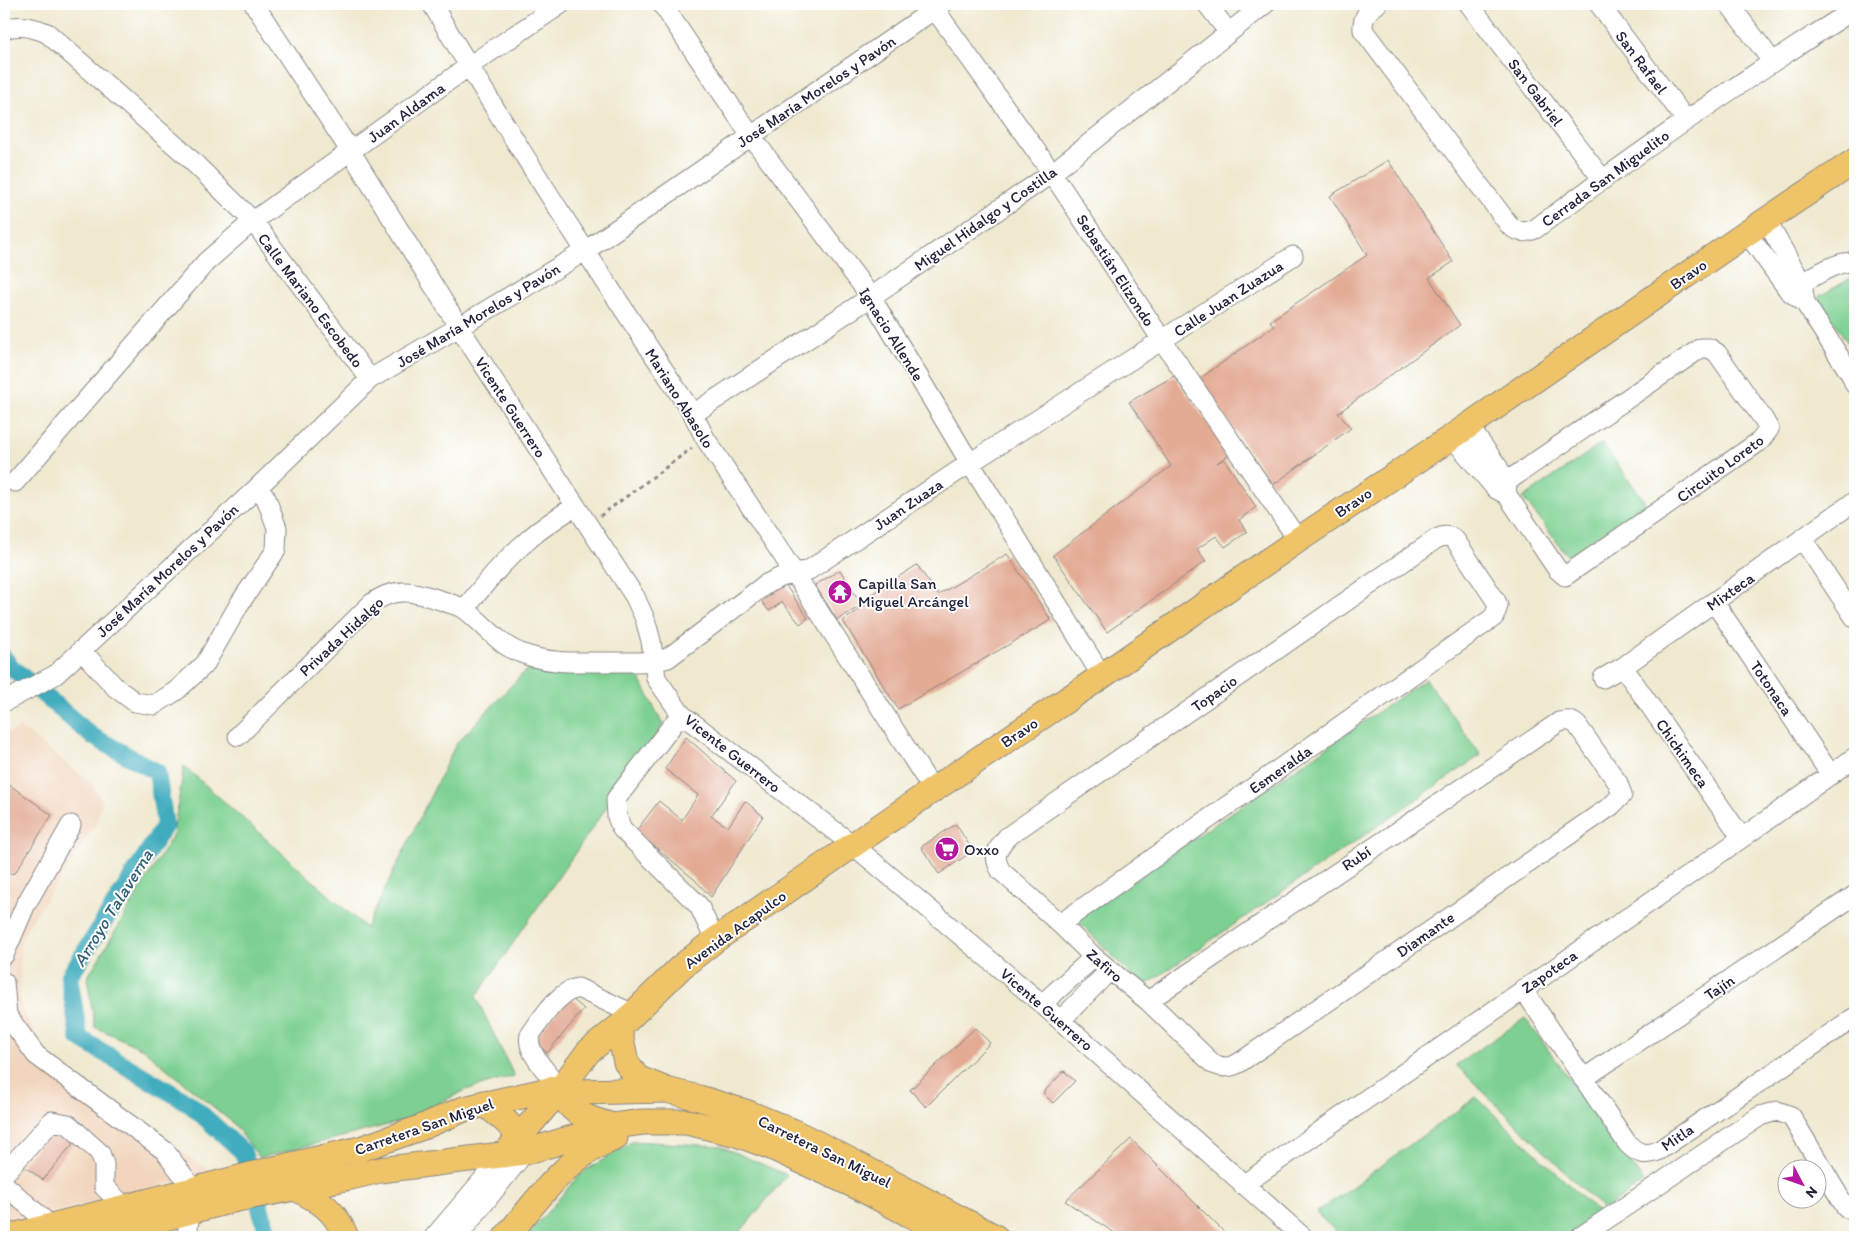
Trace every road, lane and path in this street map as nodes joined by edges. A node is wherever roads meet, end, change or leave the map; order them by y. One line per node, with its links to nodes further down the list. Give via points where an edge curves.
1 (254, 4): 19 (street, Vicente Guerrero)
2 (432, 4): 16 (street, Mariano Abasolo)
3 (561, 4): 16 (street, Juan Aldama)
4 (662, 4): 18 (street, Ignacio Allende)
5 (1207, 4): 14 (street)
6 (1265, 4): 14 (street, Miguel Hidalgo y Costilla)
7 (1377, 4): 22 (street, Cerrada San Miguelito, via 1366,14 1362,30 1510,226 1527,233)
8 (1469, 4): 22 (street, San Gabriel)
9 (1599, 4): 17 (street, San Rafael)
10 (1729, 4): 15 (street)
11 (936, 6): 18 (street, José María Morelos y Pavón); 21 (street, Sebastián Elizondo)
12 (1855, 9): 15 (street, Cerrada San Miguelito)
13 (4, 29): 23 (street, Calle Mariano Escobedo, via 31,27 55,38)
14 (1229, 33): 21 (street, Miguel Hidalgo y Costilla)
15 (1772, 61): 17 (street, Cerrada San Miguelito)
16 (468, 66): 19 (street, Juan Aldama); 25 (street, Mariano Abasolo)
17 (1686, 120): 22 (street, Cerrada San Miguelito)
18 (751, 136): 25 (street, José María Morelos y Pavón); 29 (street, Ignacio Allende)
19 (351, 152): 23 (street, Juan Aldama); 30 (street, Vicente Guerrero)
20 (1855, 161): 24 (main road, Bravo)
21 (1052, 173): 29 (street, Miguel Hidalgo y Costilla); 31 (street, Sebastián Elizondo)
22 (1603, 180)
23 (253, 221): 33 (street, Calle Mariano Escobedo); 38 (street, Juan Aldama, via 206,262)
24 (1757, 226): 28 (street); 35 (main road, Bravo)
25 (585, 251): 30 (street, José María Morelos y Pavón); 34 (street, Mariano Abasolo)
26 (1293, 256): 31 (street, Calle Juan Zuazua)
27 (1855, 263): 28 (street, via 1847,261)
28 (1796, 287): 32 (street)
29 (871, 297): 34 (street, Miguel Hidalgo y Costilla); 37 (street, Ignacio Allende)
30 (459, 327): 33 (street, José María Morelos y Pavón); 42 (street, Vicente Guerrero)
31 (1162, 340): 37 (street, Juan Zuaza); 44 (street, Sebastián Elizondo)
32 (1854, 377)
33 (370, 379): 39 (street, José María Morelos y Pavón)
34 (693, 414): 36 (street, Mariano Abasolo)
35 (1460, 431): 40 (street); 44 (main road, Bravo)
36 (705, 438): 43 (path); 46 (street, Mariano Abasolo)
37 (970, 463): 46 (street, Juan Zuaza, via 809,570); 54 (street, Ignacio Allende)
38 (15, 482)
39 (258, 488): 51 (street, José María Morelos y Pavón); 51 (street, via 266,498 277,528 276,550 240,603 205,664 176,691 154,705 135,702 116,688)
40 (1503, 488): 40 (street, Circuito Loreto, via 1701,348 1717,353 1769,429 1760,441 1568,575 1562,575 1556,569)
41 (1855, 501): 45 (street, Mixteca)
42 (575, 506): 43 (street, Vicente Guerrero); 48 (street, via 517,550)
43 (588, 525): 52 (street, Vicente Guerrero, via 635,597 645,619)
44 (1298, 540): 54 (main road, Bravo)
45 (1803, 540): 47 (street, Mixteca); 50 (street)
46 (795, 574): 52 (street, Juan Zuaza, via 766,584 668,658); 62 (street, Mariano Abasolo)
47 (1714, 602): 53 (street, Mixteca); 61 (street, Totonaca)
48 (465, 609): 52 (street, via 500,640 526,655 564,662); 59 (street, Privada Hidalgo, via 414,592 380,596)
49 (1498, 611): 66 (street, Topacio, via 1496,600 1456,541 1442,536 1007,837); 68 (street, Esmeralda, via 1488,622)
50 (1855, 618)
51 (81, 650): 56 (street, José María Morelos y Pavón, via 55,675)
52 (653, 662): 57 (street, Vicente Guerrero, via 656,678)
53 (1623, 667): 55 (street, Mixteca); 64 (street, Chichimeca)
54 (1102, 676): 62 (main road, Bravo)
55 (1604, 678)
56 (4, 702)
57 (681, 714): 65 (street, Vicente Guerrero); 69 (street, via 616,799 617,817 622,829 700,906)
58 (1566, 720): 75 (street, Rubí, via 1558,722); 80 (street, Diamante, via 1581,730 1618,783 1622,794 1611,806 1239,1063)
59 (238, 736)
60 (1855, 757): 61 (street, Zapoteca)
61 (1831, 775): 64 (street, Zapoteca)
62 (933, 790): 65 (main road, Bravo)
63 (70, 825): 70 (street, via 25,906)
64 (1742, 838): 74 (street, Zapoteca)
65 (853, 845): 69 (main road, Avenida Acapulco); 76 (street, Vicente Guerrero)
66 (996, 853): 68 (street, Zafiro, via 1001,871)
67 (1855, 895): 81 (street, Tajín)
68 (1060, 924): 71 (street, Zafiro)
69 (715, 940): 79 (main road, Avenida Acapulco, via 681,967)
70 (4, 956)
71 (1094, 957): 72 (street, Zafiro); 76 (street)
72 (1110, 970): 75 (street, Zafiro); 78 (street)
73 (4, 982): 92 (street, via 6,1015 36,1055 165,1151)
74 (1524, 989): 81 (street, Mitla); 91 (street, Zapoteca)
75 (1148, 1001): 80 (street, Zafiro, via 1213,1064)
76 (1042, 1004): 78 (street, Vicente Guerrero)
77 (1855, 1017): 81 (street, Mitla, via 1650,1154 1642,1154 1627,1143)
78 (1061, 1020): 91 (street, Vicente Guerrero)
79 (626, 1023): 82 (main road, Avenida Acapulco); 82 (main road, Avenida Acapulco, via 588,1052); 82 (street, via 578,988 562,994 528,1042); 83 (main road, via 626,1062 636,1078)
80 (1225, 1068)
81 (1583, 1079)
82 (565, 1090): 83 (main road, Carretera San Miguel); 84 (main road, Carretera San Miguel); 86 (main road, via 590,1119); 87 (main road)
83 (666, 1090): 104 (main road, Carretera San Miguel, via 748,1113 792,1131)
84 (484, 1103): 87 (main road, via 513,1127); 89 (main road, Carretera San Miguel, via 360,1149)
85 (687, 1122): 86 (main road, Carretera San Miguel); 102 (main road, via 636,1131 584,1153 559,1176); 103 (main road, Carretera San Miguel, via 737,1134 769,1146 860,1188)
86 (613, 1126): 87 (main road, Carretera San Miguel)
87 (516, 1148): 89 (main road, Carretera San Miguel); 100 (street); 101 (street)
88 (4, 1174): 93 (street, via 52,1121 68,1124 100,1153 104,1164 104,1187)
89 (284, 1182): 92 (main road, Carretera San Miguel); 99 (main road, via 318,1199 340,1223)
90 (4, 1184): 95 (street)
91 (1243, 1185): 105 (street, Vicente Guerrero)
92 (205, 1197): 93 (main road, Carretera San Miguel); 97 (main road, Carretera San Miguel); 98 (street)
93 (125, 1207): 95 (main road, Carretera San Miguel)
94 (1846, 1208): 106 (street, via 1791,1116 1777,1111 1760,1116)
95 (52, 1226): 96 (main road, Carretera San Miguel)
96 (8, 1237)
97 (93, 1237)
98 (187, 1237)
99 (346, 1237)
100 (434, 1237)
101 (457, 1237)
102 (506, 1237)
103 (952, 1237)
104 (995, 1237)
105 (1303, 1237)
106 (1580, 1237)

